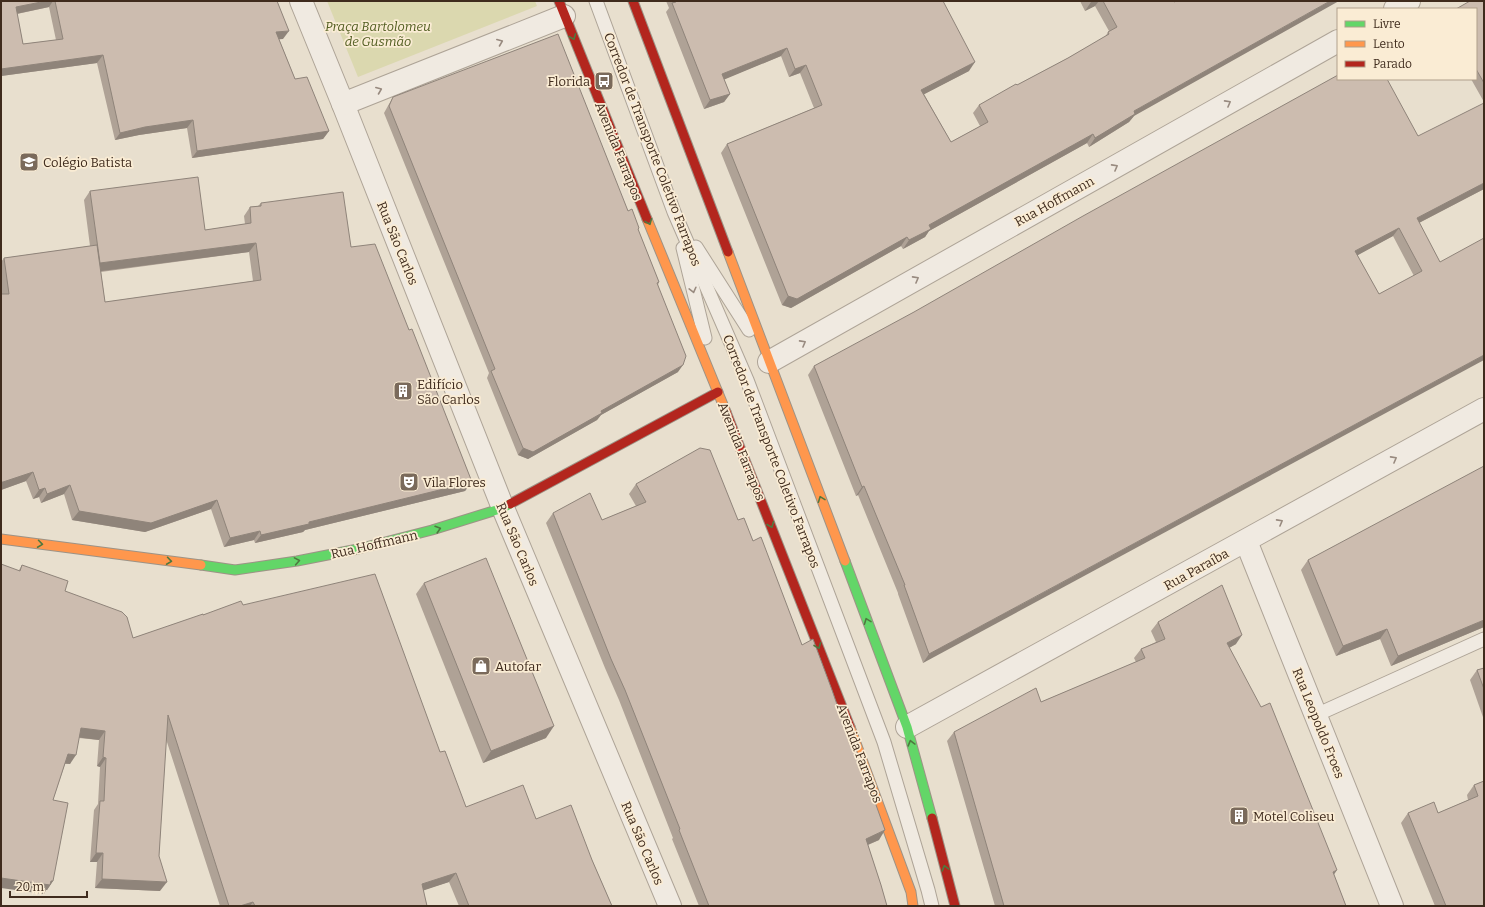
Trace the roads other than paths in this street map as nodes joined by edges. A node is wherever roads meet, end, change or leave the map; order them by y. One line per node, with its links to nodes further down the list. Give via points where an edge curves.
1 (301, 1): 8 (street, Rua São Carlos)
2 (596, 1): 9 (lane, Corredor de Transporte Coletivo Farrapos)
3 (633, 1): 10 (main road)
4 (1409, 1): 5 (street)
5 (1397, 8)
6 (561, 9): 8 (street, one-way to 6); 11 (main road, Avenida Farrapos, one-way to 11)
7 (1337, 42): 10 (street, Rua Hoffmann, one-way to 7)
8 (343, 104): 13 (street, Rua São Carlos)
9 (674, 212): 10 (lane); 11 (lane, one-way to 11); 21 (lane, Corredor de Transporte Coletivo Farrapos, via 747,380 884,742)
10 (769, 362): 18 (main road, one-way to 10)
11 (718, 392): 13 (main road, Rua Hoffmann); 20 (main road, Avenida Farrapos, one-way to 20, via 861,754 911,892)
12 (1484, 410): 15 (street, Rua Paraíba, one-way to 12)
13 (503, 508): 14 (main road, Rua Hoffmann, one-way to 13, via 235,570 358,549); 19 (street, Rua São Carlos)
14 (1, 539)
15 (1246, 541): 17 (street, Rua Leopoldo Froes); 18 (street, Rua Paraíba)
16 (1484, 639): 17 (lane)
17 (1316, 715): 23 (street, Rua Leopoldo Froes)
18 (907, 727): 22 (main road, one-way to 18)
19 (670, 906)
20 (913, 906)
21 (932, 906)
22 (955, 906)
23 (1392, 906)

